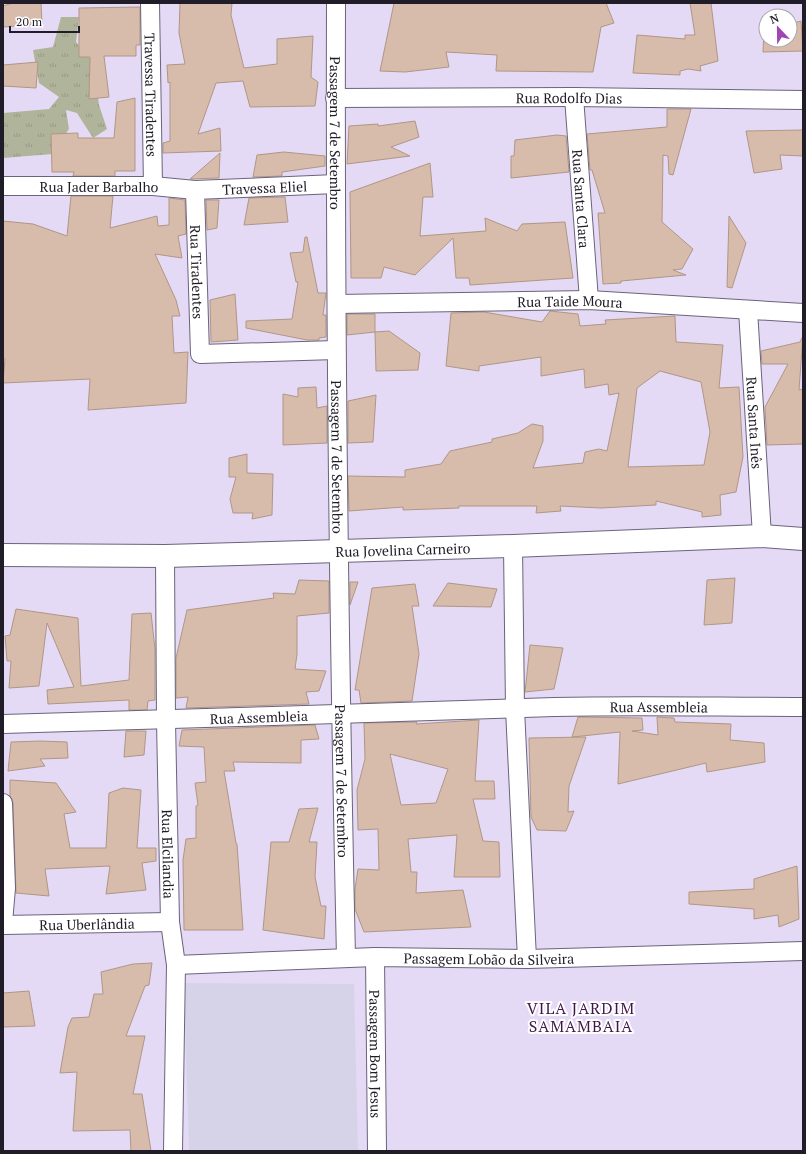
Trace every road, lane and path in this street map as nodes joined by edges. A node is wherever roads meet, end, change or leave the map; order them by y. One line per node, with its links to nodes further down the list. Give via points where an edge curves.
1 (150, 3): 8 (street, Travessa Tiradentes)
2 (336, 3): 4 (street, Passagem 7 de Setembro)
3 (574, 97): 4 (street, Rua Rodolfo Dias); 5 (street, Rua Rodolfo Dias); 10 (street, Rua Santa Clara)
4 (335, 98): 6 (street, Passagem 7 de Setembro)
5 (803, 100)
6 (336, 184): 9 (street, Travessa Eliel); 11 (street, Passagem 7 de Setembro)
7 (3, 186): 8 (street, Rua Jader Barbalho)
8 (153, 186): 9 (street, Rua Jader Barbalho)
9 (195, 190): 14 (street, Rua Tiradentes, via 200,354)
10 (589, 300): 11 (street, Rua Taide Moura); 12 (street, Rua Taide Moura)
11 (337, 304): 14 (street, Passagem 7 de Setembro)
12 (748, 310): 13 (street, Rua Taide Moura); 15 (street, Rua Santa Inês)
13 (803, 313)
14 (336, 350): 18 (street, Passagem 7 de Setembro)
15 (762, 536): 16 (street, Rua Jovelina Carneiro); 17 (street, Rua Jovelina Carneiro)
16 (803, 539)
17 (513, 546): 18 (street, Rua Jovelina Carneiro); 22 (street)
18 (339, 551): 20 (street, Rua Jovelina Carneiro); 23 (street, Passagem 7 de Setembro)
19 (3, 555): 20 (street, Rua Jovelina Carneiro)
20 (165, 556): 24 (street, Rua Elcilandia)
21 (803, 707): 22 (street, Rua Assembleia)
22 (515, 709): 23 (street, Rua Assembleia); 32 (street)
23 (340, 713): 24 (street, Rua Assembleia); 31 (street, Passagem 7 de Setembro)
24 (166, 721): 25 (street, Rua Assembleia); 27 (street, Rua Elcilandia)
25 (3, 724)
26 (3, 803): 28 (street, via 6,888)
27 (170, 922): 28 (street, Rua Uberlândia); 33 (street, Rua Elcilandia)
28 (3, 924)
29 (803, 951): 32 (street, Passagem Lobão da Silveira)
30 (375, 957): 31 (street, Passagem Lobão da Silveira); 32 (street, Passagem Lobão da Silveira); 35 (street, Passagem Bom Jesus)
31 (346, 958): 33 (street, Passagem Lobão da Silveira)
32 (527, 959)
33 (176, 966): 34 (street, Rua Elcilandia)
34 (173, 1151)
35 (377, 1151)

